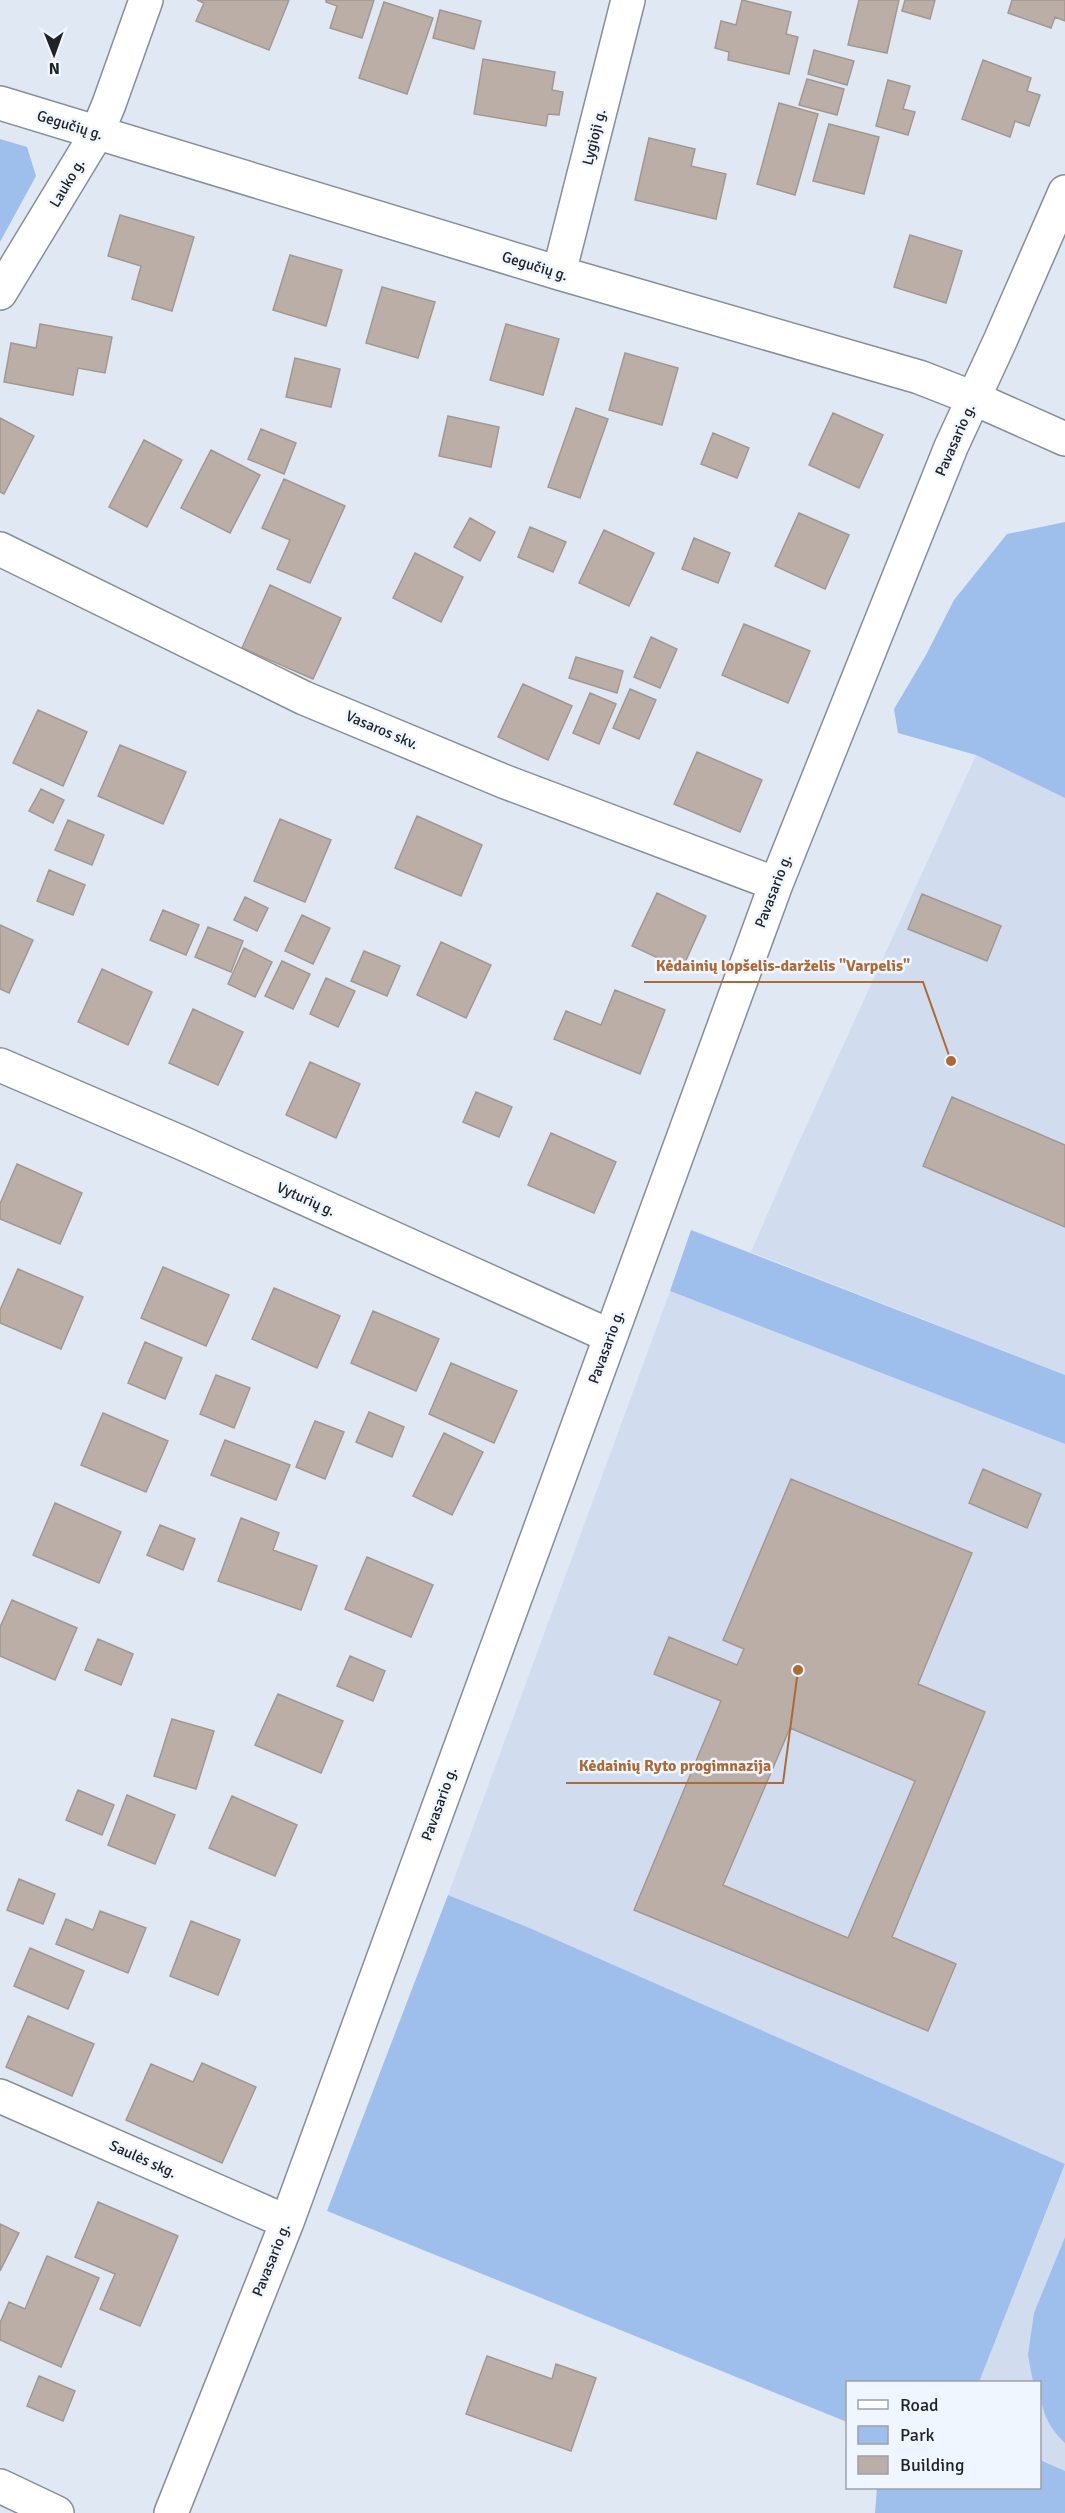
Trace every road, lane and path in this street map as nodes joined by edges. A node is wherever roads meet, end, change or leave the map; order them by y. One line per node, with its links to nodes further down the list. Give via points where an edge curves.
1 (146, 0): 4 (street, Lauko g.)
2 (628, 0): 6 (street, Lygioji g.)
3 (0, 103): 4 (street, Gegučių g.)
4 (97, 133): 6 (street, Gegučių g.); 7 (street, Lauko g.)
5 (1065, 192): 8 (street, Pavasario g.)
6 (559, 273): 8 (street, Gegučių g., via 920,377)
7 (0, 293)
8 (974, 398): 9 (street, Gegučių g.); 11 (street, Pavasario g., via 946,458)
9 (1065, 439)
10 (0, 549): 11 (street, Vasaros skv., via 304,698 503,781)
11 (776, 884): 13 (street, Pavasario g.)
12 (0, 1065): 13 (street, Vyturių g.)
13 (610, 1336): 15 (street, Pavasario g.)
14 (0, 2096): 15 (street, Saulės skg.)
15 (287, 2222): 18 (street, Pavasario g.)
16 (0, 2486): 17 (street)
17 (57, 2513)
18 (171, 2513)

